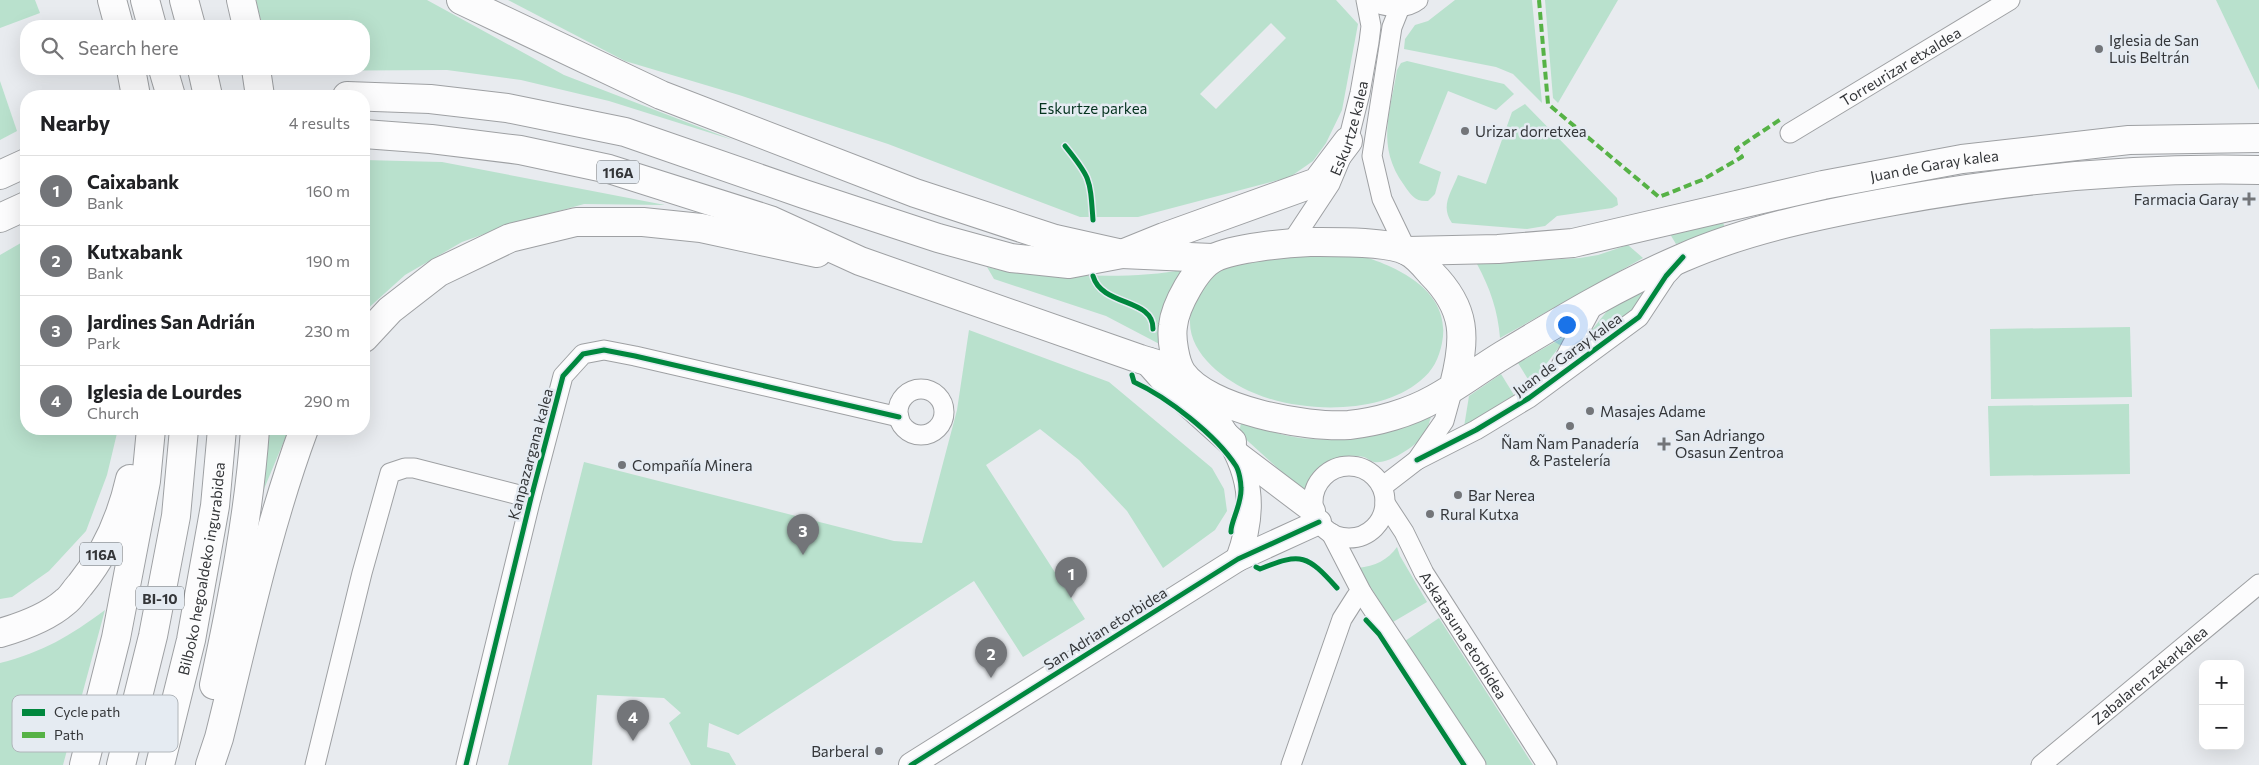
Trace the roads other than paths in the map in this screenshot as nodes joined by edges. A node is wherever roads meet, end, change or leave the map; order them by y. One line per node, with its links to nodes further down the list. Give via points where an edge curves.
1 (112, 0): 10 (main road)
2 (145, 0): 11 (main road)
3 (184, 0): 12 (main road)
4 (241, 0): 13 (main road)
5 (461, 0): 34 (main road, via 661,95 817,156 915,193 1055,239)
6 (1367, 0): 9 (street, via 1382,6); 26 (street, Eskurtze kalea, via 1369,42)
7 (1418, 0): 9 (street)
8 (2010, 0): 23 (street, Torreurizar etxaldea)
9 (1400, 7): 33 (street, Eskurtze kalea, via 1392,27 1372,156 1382,199)
10 (117, 20)
11 (150, 20)
12 (189, 20)
13 (246, 20)
14 (131, 75): 18 (main road)
15 (165, 75): 19 (main road)
16 (203, 75): 20 (main road)
17 (257, 75): 21 (main road)
18 (135, 90)
19 (169, 90)
20 (207, 90)
21 (259, 90)
22 (370, 96): 34 (main road, via 430,98 507,108 626,132 938,238 1010,258 1069,264)
23 (1790, 133)
24 (370, 134): 37 (main road, 116A, via 520,150 609,169 770,220)
25 (2259, 138): 33 (main road, Juan de Garay kalea, via 2129,140 1962,159 1823,185 1573,242 1498,249)
26 (1348, 141): 32 (street, Eskurtze kalea, via 1330,184); 34 (main road, via 1317,182)
27 (20, 165): 29 (main road)
28 (2259, 170): 35 (main road, Juan de Garay kalea, via 2069,175 1955,190 1839,211 1732,239)
29 (0, 175)
30 (20, 209): 31 (main road)
31 (0, 218)
32 (1290, 243): 33 (main road, Juan de Garay kalea, via 1331,242); 36 (main road, Juan de Garay kalea)
33 (1407, 251): 43 (main road, via 1448,289 1459,317 1463,348)
34 (1122, 254): 36 (main road, Juan de Garay kalea)
35 (1683, 257): 38 (main road, Juan de Garay kalea); 42 (street, Juan de Garay kalea, via 1639,317)
36 (1212, 258): 41 (main road, via 1193,278 1172,327)
37 (860, 261): 39 (main road, via 701,228 643,222 576,222 510,238 438,272 390,310); 40 (main road, Juan de Garay kalea)
38 (1596, 299): 42 (street); 43 (main road, Juan de Garay kalea)
39 (370, 332)
40 (1149, 362): 41 (main road, Juan de Garay kalea); 51 (main road)
41 (1188, 379): 43 (main road, Juan de Garay kalea, via 1248,412 1304,425 1349,425 1390,417 1434,399); 51 (street)
42 (1553, 381): 52 (street, Juan de Garay kalea, via 1476,430)
43 (1454, 385): 52 (street, via 1444,421)
44 (899, 417): 54 (street, Kanpazargana kalea, via 635,356 604,350 583,354 563,376)
45 (139, 435): 59 (main road, 116A, via 121,513 111,540 85,578 65,603 16,629)
46 (151, 435): 60 (main road, via 146,481 118,629)
47 (183, 435): 61 (main road, BI-10, via 176,516)
48 (221, 435): 62 (main road, Bilboko hegoaldeko ingurabidea / BI-10, via 215,506 193,630)
49 (255, 435): 69 (main road, via 233,588)
50 (302, 435): 70 (main road, via 266,548)
51 (1235, 448): 55 (street); 56 (street, via 1250,495 1245,537)
52 (1417, 460): 53 (street)
53 (1383, 495): 55 (street, via 1383,515 1366,533 1349,538); 55 (street, via 1370,473 1354,466 1331,470 1315,487 1312,499); 76 (street, Askatasuna etorbidea, via 1424,573)
54 (531, 498): 71 (street, via 414,468 390,473); 72 (street, Kanpazargana kalea)
55 (1321, 522): 56 (street, San Adrian etorbidea); 58 (street)
56 (1238, 559): 73 (street, San Adrian etorbidea)
57 (2259, 584): 77 (street, Zabalaren zekarkalea)
58 (1362, 593): 74 (street, via 1342,619); 75 (street)
59 (0, 633)
60 (102, 695)
61 (138, 695)
62 (177, 695)
63 (87, 752): 66 (main road)
64 (124, 752): 67 (main road, BI-10)
65 (163, 752): 68 (main road, Bilboko hegoaldeko ingurabidea / BI-10)
66 (84, 765)
67 (121, 765)
68 (160, 765)
69 (197, 765)
70 (210, 765)
71 (315, 765)
72 (466, 765)
73 (910, 765)
74 (1291, 765)
75 (1476, 765)
76 (1547, 765)
77 (2041, 765)

